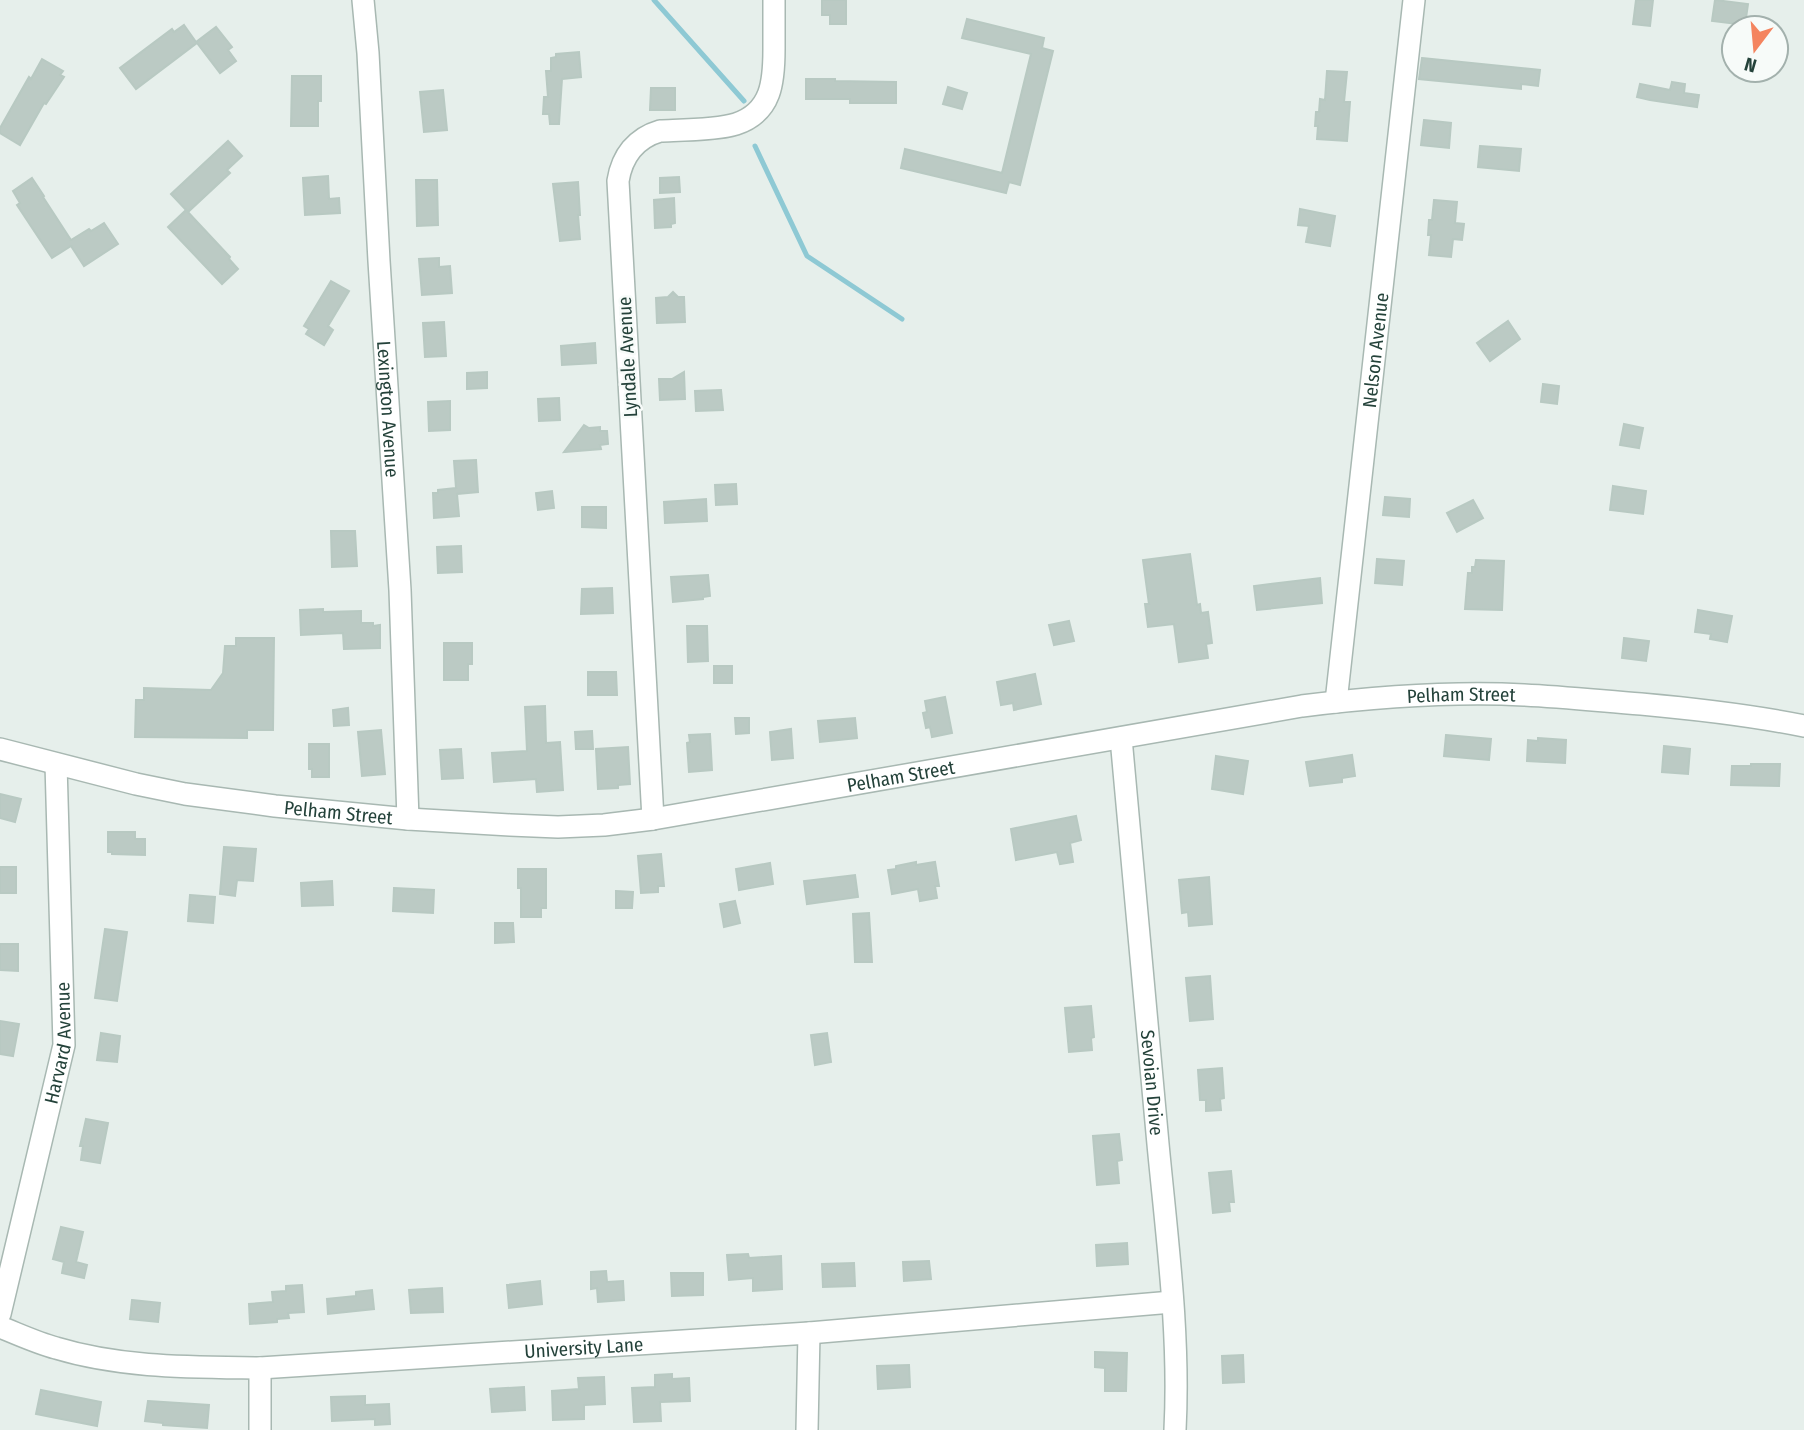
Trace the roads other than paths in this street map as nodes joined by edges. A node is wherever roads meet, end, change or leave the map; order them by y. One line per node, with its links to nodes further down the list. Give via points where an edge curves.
1 (363, 0): 9 (street, Lexington Avenue, via 400,590)
2 (774, 0): 10 (street, Lyndale Avenue, via 773,82 758,110 728,126 651,134 631,150 619,172)
3 (1414, 0): 4 (street, Nelson Avenue)
4 (1336, 702): 5 (street, Pelham Street, via 1421,695 1523,695 1719,712); 6 (street, Pelham Street)
5 (1804, 726)
6 (1121, 738): 10 (street, Pelham Street); 11 (street, Sevoian Drive)
7 (0, 749): 8 (street, Pelham Street)
8 (56, 764): 9 (street, Pelham Street, via 185,794); 12 (street, Harvard Avenue, via 64,1045)
9 (408, 819): 10 (street, Pelham Street, via 558,827)
10 (653, 820)
11 (1172, 1302): 14 (street, University Lane); 18 (street, Sevoian Drive)
12 (0, 1314)
13 (0, 1328): 15 (street, University Lane, via 55,1348 128,1364)
14 (809, 1333): 15 (street, University Lane); 17 (street)
15 (260, 1368): 16 (street)
16 (260, 1430)
17 (807, 1430)
18 (1175, 1430)

